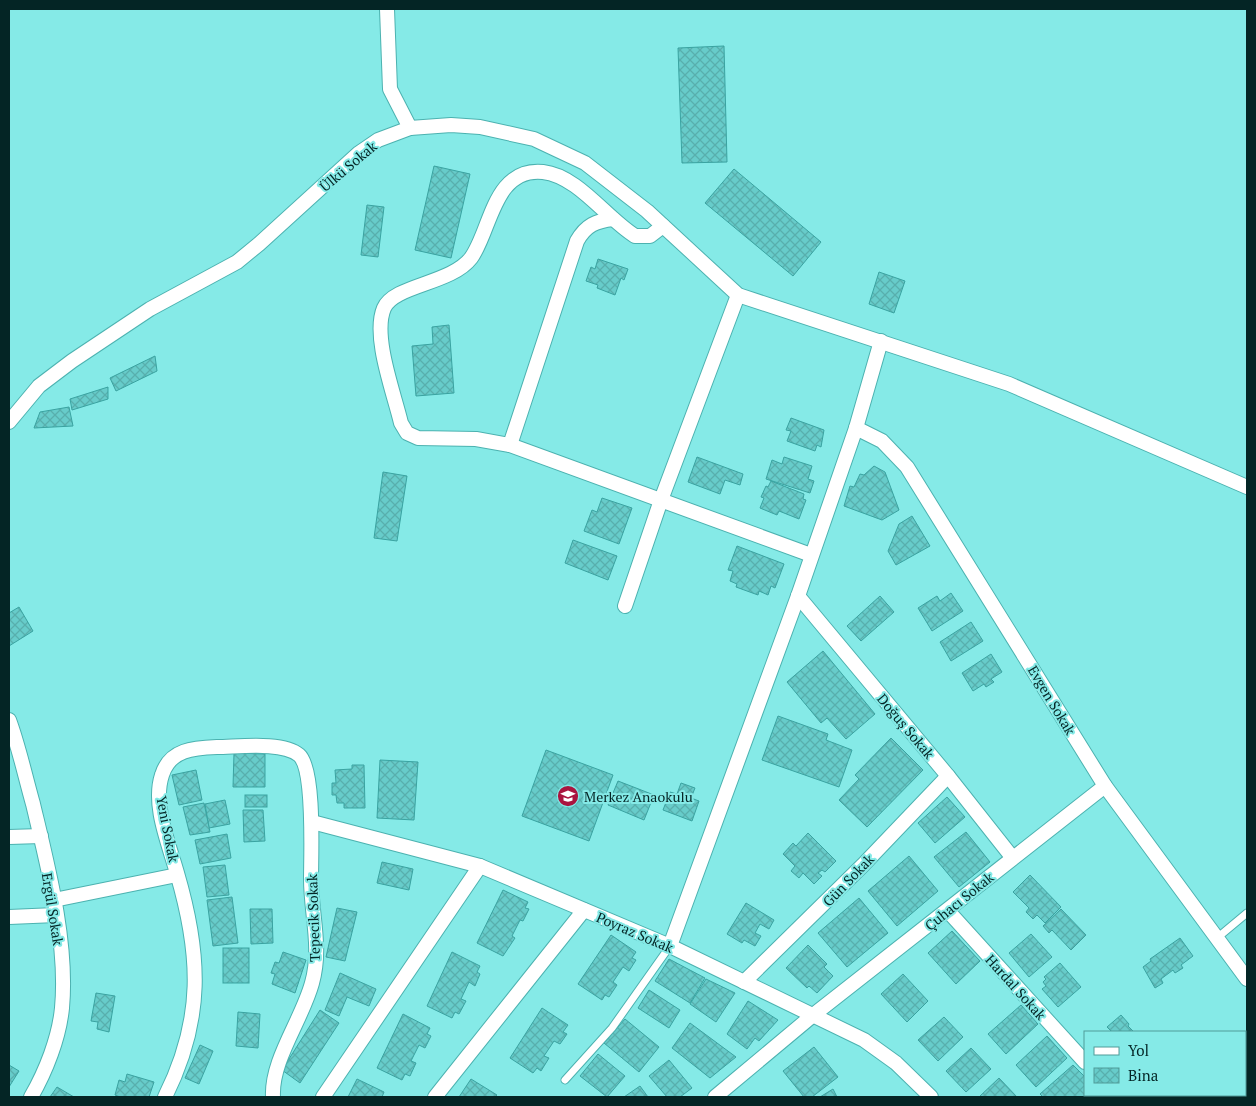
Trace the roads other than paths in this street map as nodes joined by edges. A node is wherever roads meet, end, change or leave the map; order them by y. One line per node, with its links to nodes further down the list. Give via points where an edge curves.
1 (387, 9): 2 (street, via 390,89)
2 (410, 128): 4 (street, Ülkü Sokak, via 480,127 534,139 584,163); 7 (street, Ülkü Sokak, via 378,140 359,153 236,262 150,309 72,361 39,386)
3 (613, 219): 4 (street, via 627,231 642,237 650,236); 9 (street, via 592,224 577,242); 9 (street, via 557,176 543,172 522,175 496,200 472,258 430,284 392,296 384,308 382,346 401,422 407,433 418,438 476,439)
4 (663, 226): 5 (street, Ülkü Sokak)
5 (738, 295): 6 (street); 11 (street)
6 (881, 341): 8 (street); 10 (street, via 1009,384)
7 (9, 422)
8 (856, 428): 12 (street); 17 (street, Evgen Sokak, via 882,441 907,467)
9 (510, 445): 11 (street)
10 (1247, 486)
11 (661, 500): 12 (street); 14 (street)
12 (811, 555): 13 (street)
13 (798, 596): 16 (street, Doğuş Sokak); 31 (street)
14 (625, 606)
15 (9, 720): 20 (street, Ergül Sokak)
16 (948, 776): 21 (street, Doğuş Sokak); 33 (street, Gün Sokak, via 850,879)
17 (1105, 786): 21 (street, Çuhacı Sokak); 30 (street, Evgen Sokak)
18 (312, 822): 22 (street, Poyraz Sokak); 23 (street, Yeni Sokak, via 304,762 294,751 269,747 186,749 167,764 160,785 161,812); 39 (street, Tepecik Sokak, via 311,880 317,938 315,966 307,998 276,1071)
19 (9, 836): 20 (street)
20 (40, 836): 24 (street, Ergül Sokak)
21 (1012, 857): 26 (street, Çuhacı Sokak)
22 (480, 866): 25 (street, Poyraz Sokak); 40 (street)
23 (178, 875): 24 (street); 38 (street, Yeni Sokak, via 194,960 195,998 183,1054)
24 (54, 900): 28 (street, Ergül Sokak)
25 (584, 910): 31 (street, Poyraz Sokak); 41 (street)
26 (948, 911): 34 (street, Çuhacı Sokak); 35 (street, Hardal Sokak)
27 (1247, 913): 30 (lane)
28 (56, 915): 29 (street); 37 (street, Ergül Sokak, via 62,1009 54,1043)
29 (9, 917)
30 (1216, 938): 32 (street, Evgen Sokak)
31 (670, 946): 33 (street, Poyraz Sokak); 36 (lane, via 612,1028)
32 (1247, 979)
33 (744, 982): 34 (street, Poyraz Sokak)
34 (812, 1016): 42 (street, Çuhacı Sokak); 43 (street, Poyraz Sokak, via 879,1050)
35 (1084, 1061)
36 (565, 1080)
37 (31, 1097)
38 (164, 1097)
39 (273, 1097)
40 (323, 1097)
41 (435, 1097)
42 (715, 1097)
43 (931, 1097)

